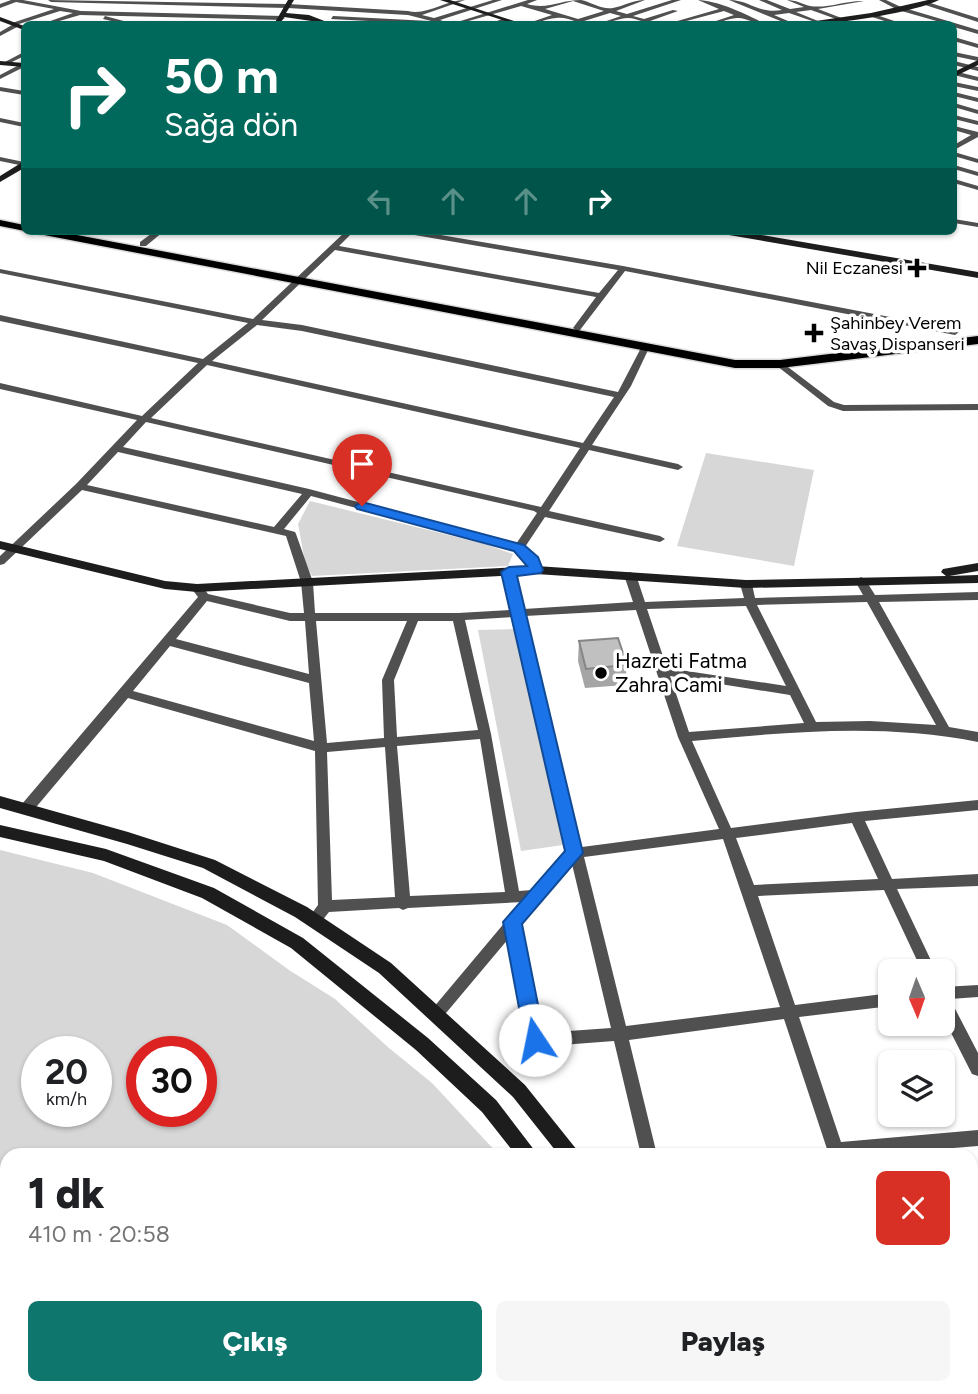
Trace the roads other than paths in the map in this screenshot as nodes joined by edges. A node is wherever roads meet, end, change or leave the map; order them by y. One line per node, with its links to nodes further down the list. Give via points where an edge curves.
1 (15, 0): 25 (street); 29 (street)
2 (51, 0): 19 (street)
3 (443, 0): 21 (street)
4 (462, 0): 21 (street)
5 (499, 0): 31 (street)
6 (508, 0): 24 (street)
7 (534, 0): 24 (street)
8 (573, 0): 32 (street); 37 (street)
9 (642, 0): 26 (street); 27 (street)
10 (678, 0): 27 (street)
11 (701, 0): 33 (street)
12 (732, 0): 46 (street)
13 (762, 0): 39 (street)
14 (790, 0): 34 (street)
15 (819, 0): 28 (street)
16 (882, 0): 35 (street)
17 (936, 0): 23 (street); 43 (street)
18 (857, 1): 28 (street); 42 (street)
19 (178, 2): 20 (street); 47 (street)
20 (290, 3): 30 (street); 53 (street)
21 (453, 3): 31 (street); 44 (street)
22 (614, 3): 26 (street)
23 (924, 3): 35 (street); 60 (street)
24 (521, 4): 32 (street); 45 (street)
25 (0, 6)
26 (622, 6): 37 (street)
27 (659, 6): 38 (street); 54 (street)
28 (833, 6): 34 (street); 56 (street)
29 (62, 8): 40 (street); 61 (street)
30 (345, 9): 36 (street, via 360,2); 67 (street)
31 (470, 9): 45 (street); 70 (street)
32 (540, 9): 48 (street)
33 (726, 9): 49 (street); 50 (street)
34 (811, 9): 39 (street); 85 (street)
35 (901, 9): 42 (street); 88 (street)
36 (363, 10): 44 (street); 68 (street)
37 (608, 10): 54 (street); 75 (street)
38 (676, 11): 55 (street); 78 (street)
39 (790, 11): 46 (street); 84 (street)
40 (80, 13): 41 (street); 52 (street); 62 (street)
41 (110, 13): 47 (street); 52 (street)
42 (881, 13): 51 (street)
43 (978, 13)
44 (419, 14): 69 (street)
45 (489, 14): 58 (street); 71 (street)
46 (768, 14): 83 (street)
47 (169, 15): 53 (street); 64 (street)
48 (558, 15): 74 (street); 75 (street)
49 (702, 15): 55 (street); 81 (street)
50 (739, 15): 81 (street); 82 (street)
51 (871, 15): 56 (street); 87 (street)
52 (96, 16): 63 (street)
53 (283, 16): 65 (street); 66 (street)
54 (625, 16): 76 (street); 77 (street)
55 (692, 17): 59 (street)
56 (861, 17): 86 (street)
57 (0, 19): 89 (street)
58 (505, 20): 72 (street); 73 (street)
59 (683, 20): 79 (street); 80 (street)
60 (978, 20)
61 (30, 21)
62 (55, 21)
63 (115, 21)
64 (164, 21)
65 (279, 21)
66 (323, 21)
67 (328, 21)
68 (366, 21)
69 (432, 21)
70 (441, 21)
71 (464, 21)
72 (502, 21)
73 (509, 21)
74 (539, 21)
75 (578, 21)
76 (610, 21)
77 (640, 21)
78 (646, 21)
79 (680, 21)
80 (687, 21)
81 (721, 21)
82 (754, 21)
83 (785, 21)
84 (817, 21)
85 (835, 21)
86 (842, 21)
87 (889, 21)
88 (940, 21)
89 (17, 26): 91 (street); 93 (street)
90 (957, 26): 92 (street)
91 (0, 28)
92 (978, 33): 94 (street)
93 (0, 34)
94 (957, 40)
95 (957, 40): 96 (street)
96 (978, 46)
97 (21, 55): 100 (street)
98 (957, 55): 99 (street)
99 (978, 61): 104 (street)
100 (2, 64): 102 (street)
101 (957, 64): 104 (street)
102 (21, 65)
103 (21, 66): 108 (street)
104 (969, 67): 105 (street); 106 (street)
105 (978, 69)
106 (957, 73)
107 (957, 74): 109 (street)
108 (0, 77)
109 (978, 79)
110 (957, 84): 112 (street)
111 (0, 89): 113 (street)
112 (978, 89)
113 (21, 92)
114 (957, 95): 115 (street)
115 (978, 100)
116 (957, 106): 117 (street)
117 (978, 112)
118 (957, 118): 120 (street)
119 (0, 120): 121 (street)
120 (978, 123)
121 (21, 124)
122 (957, 129): 123 (street)
123 (978, 134): 125 (street)
124 (957, 142): 125 (street)
125 (962, 143): 126 (street); 127 (street)
126 (957, 146)
127 (978, 147)
128 (957, 155): 130 (street)
129 (0, 159): 131 (street)
130 (978, 161)
131 (21, 163)
132 (21, 166): 135 (street)
133 (957, 168): 134 (street)
134 (978, 174)
135 (0, 180)
136 (957, 182): 137 (street)
137 (978, 188)
138 (0, 217): 139 (main road)
139 (21, 221)
140 (957, 222): 142 (street)
141 (0, 223): 143 (main road)
142 (978, 225)
143 (21, 227)
144 (61, 235): 155 (main road)
145 (94, 235): 150 (main road)
146 (155, 235): 150 (street)
147 (346, 235): 151 (street)
148 (427, 235): 152 (street)
149 (746, 235): 154 (street)
150 (143, 244): 155 (main road)
151 (333, 247): 155 (street); 156 (street)
152 (623, 268): 156 (street); 161 (street)
153 (0, 271): 158 (street)
154 (978, 275)
155 (299, 278): 158 (street); 159 (main road); 163 (main road)
156 (602, 296): 159 (street)
157 (0, 318): 166 (street)
158 (255, 322): 166 (street); 170 (street)
159 (577, 328): 164 (main road)
160 (978, 329): 161 (main road)
161 (955, 332): 164 (main road, via 806,353)
162 (978, 338): 165 (main road); 167 (main road)
163 (646, 346): 168 (main road); 170 (street)
164 (739, 356): 165 (main road)
165 (809, 358): 168 (main road)
166 (205, 362): 172 (street); 173 (street)
167 (780, 364): 168 (main road); 171 (street, via 831,404 844,408)
168 (759, 365)
169 (0, 386): 172 (street)
170 (620, 395): 173 (street)
171 (978, 407)
172 (143, 419): 174 (street); 178 (street)
173 (586, 447): 175 (street); 178 (street)
174 (116, 448): 176 (street); 177 (street)
175 (678, 467)
176 (80, 486): 179 (street); 181 (street)
177 (309, 492): 179 (street); 182 (street)
178 (543, 513): 180 (street); 182 (street)
179 (278, 529): 191 (street, via 291,534)
180 (660, 539)
181 (7, 547): 183 (street); 193 (street)
182 (519, 548): 185 (street)
183 (0, 562)
184 (978, 567): 190 (street)
185 (536, 570): 186 (street); 187 (street)
186 (509, 572): 191 (street); 198 (street)
187 (630, 575): 192 (street); 197 (street)
188 (978, 579): 190 (street)
189 (861, 581): 190 (street); 192 (street); 195 (street)
190 (890, 581)
191 (307, 582): 193 (street); 199 (street)
192 (746, 584): 196 (street)
193 (201, 593): 199 (street, via 290,617); 202 (street)
194 (978, 596): 195 (street)
195 (869, 599): 196 (street); 208 (street)
196 (751, 604): 197 (street); 205 (street)
197 (639, 607): 198 (street); 203 (street)
198 (518, 612): 201 (street); 220 (street)
199 (309, 617): 200 (street); 204 (street)
200 (414, 617): 201 (street); 212 (street, via 388,680)
201 (458, 617): 209 (street)
202 (169, 641): 204 (street); 206 (street)
203 (662, 671): 205 (street); 210 (street)
204 (315, 680): 213 (street)
205 (794, 691): 207 (street)
206 (125, 693): 213 (street); 216 (street)
207 (812, 726): 208 (street); 210 (street)
208 (944, 729): 211 (street)
209 (485, 734): 212 (street); 224 (street)
210 (684, 737): 219 (street)
211 (978, 737)
212 (390, 743): 213 (street); 226 (street)
213 (321, 748): 227 (street)
214 (0, 802): 216 (street)
215 (978, 805): 217 (street)
216 (27, 808): 228 (street, via 209,864)
217 (856, 817): 219 (street); 222 (street)
218 (0, 831): 240 (street, via 106,855 208,892 297,943 422,1044 489,1106)
219 (728, 835): 220 (street); 223 (street)
220 (574, 853): 225 (street); 237 (street)
221 (978, 880): 222 (street)
222 (888, 883): 223 (street); 230 (street)
223 (748, 891): 234 (street)
224 (513, 896): 225 (street); 226 (street)
225 (536, 896): 229 (street)
226 (404, 904): 227 (street)
227 (325, 906): 228 (street)
228 (314, 920): 235 (street, via 386,968)
229 (513, 922): 235 (street); 237 (street, via 535,1040)
230 (923, 959)
231 (978, 990): 232 (street)
232 (956, 992)
233 (878, 1000): 234 (street)
234 (788, 1010): 237 (street); 243 (street)
235 (436, 1014): 241 (street, via 519,1091)
236 (956, 1026): 238 (street)
237 (619, 1034): 242 (street)
238 (978, 1069)
239 (978, 1138): 244 (street)
240 (522, 1148)
241 (565, 1148)
242 (647, 1148)
243 (834, 1148)
244 (883, 1148)

